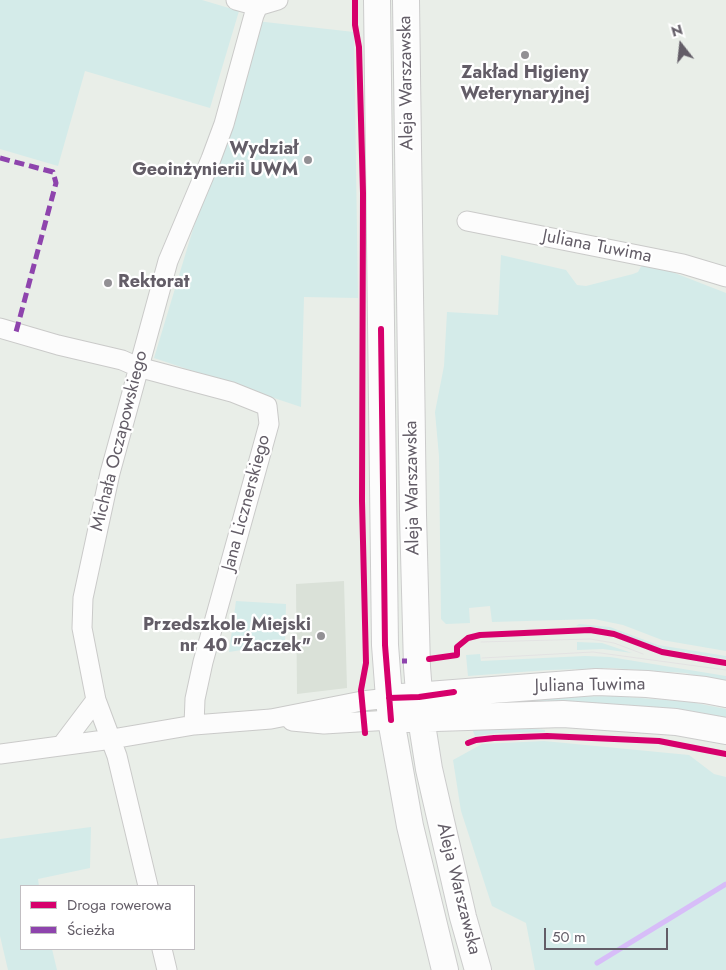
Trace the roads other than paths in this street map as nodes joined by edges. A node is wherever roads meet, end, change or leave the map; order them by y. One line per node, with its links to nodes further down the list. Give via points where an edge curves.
1 (236, 0): 5 (street)
2 (278, 0): 5 (street)
3 (377, 0): 15 (main road, Aleja Warszawska, via 385,645)
4 (406, 0): 10 (main road, Aleja Warszawska)
5 (259, 3): 9 (street, Michała Oczapowskiego, via 212,159 168,261)
6 (467, 221): 7 (street, Juliana Tuwima, via 683,264)
7 (726, 277)
8 (0, 328): 9 (street, Jana Licznerskiego)
9 (138, 367): 12 (street, Michała Oczapowskiego, via 110,473 83,598 82,628); 16 (street, Jana Licznerskiego, via 232,392 267,406 269,424 204,662 195,699)
10 (417, 667): 13 (main road); 14 (main road, Aleja Warszawska)
11 (726, 694): 13 (main road, Juliana Tuwima, via 657,685 596,682)
12 (96, 700): 18 (street, Michała Oczapowskiego); 20 (street)
13 (456, 705): 14 (main road, Juliana Tuwima); 17 (main road, Juliana Tuwima, via 676,722); 19 (main road)
14 (420, 708): 15 (main road, Juliana Tuwima); 19 (main road, Aleja Warszawska)
15 (390, 709): 16 (street, via 324,724 271,719); 25 (main road, Aleja Warszawska, via 410,826)
16 (194, 725): 18 (street)
17 (726, 731)
18 (112, 739): 20 (street); 22 (street, Michała Oczapowskiego)
19 (425, 745): 26 (main road, Aleja Warszawska, via 445,841)
20 (62, 746): 21 (street)
21 (0, 754)
22 (148, 885)
23 (162, 950): 24 (street)
24 (167, 970)
25 (445, 970)
26 (478, 970)

